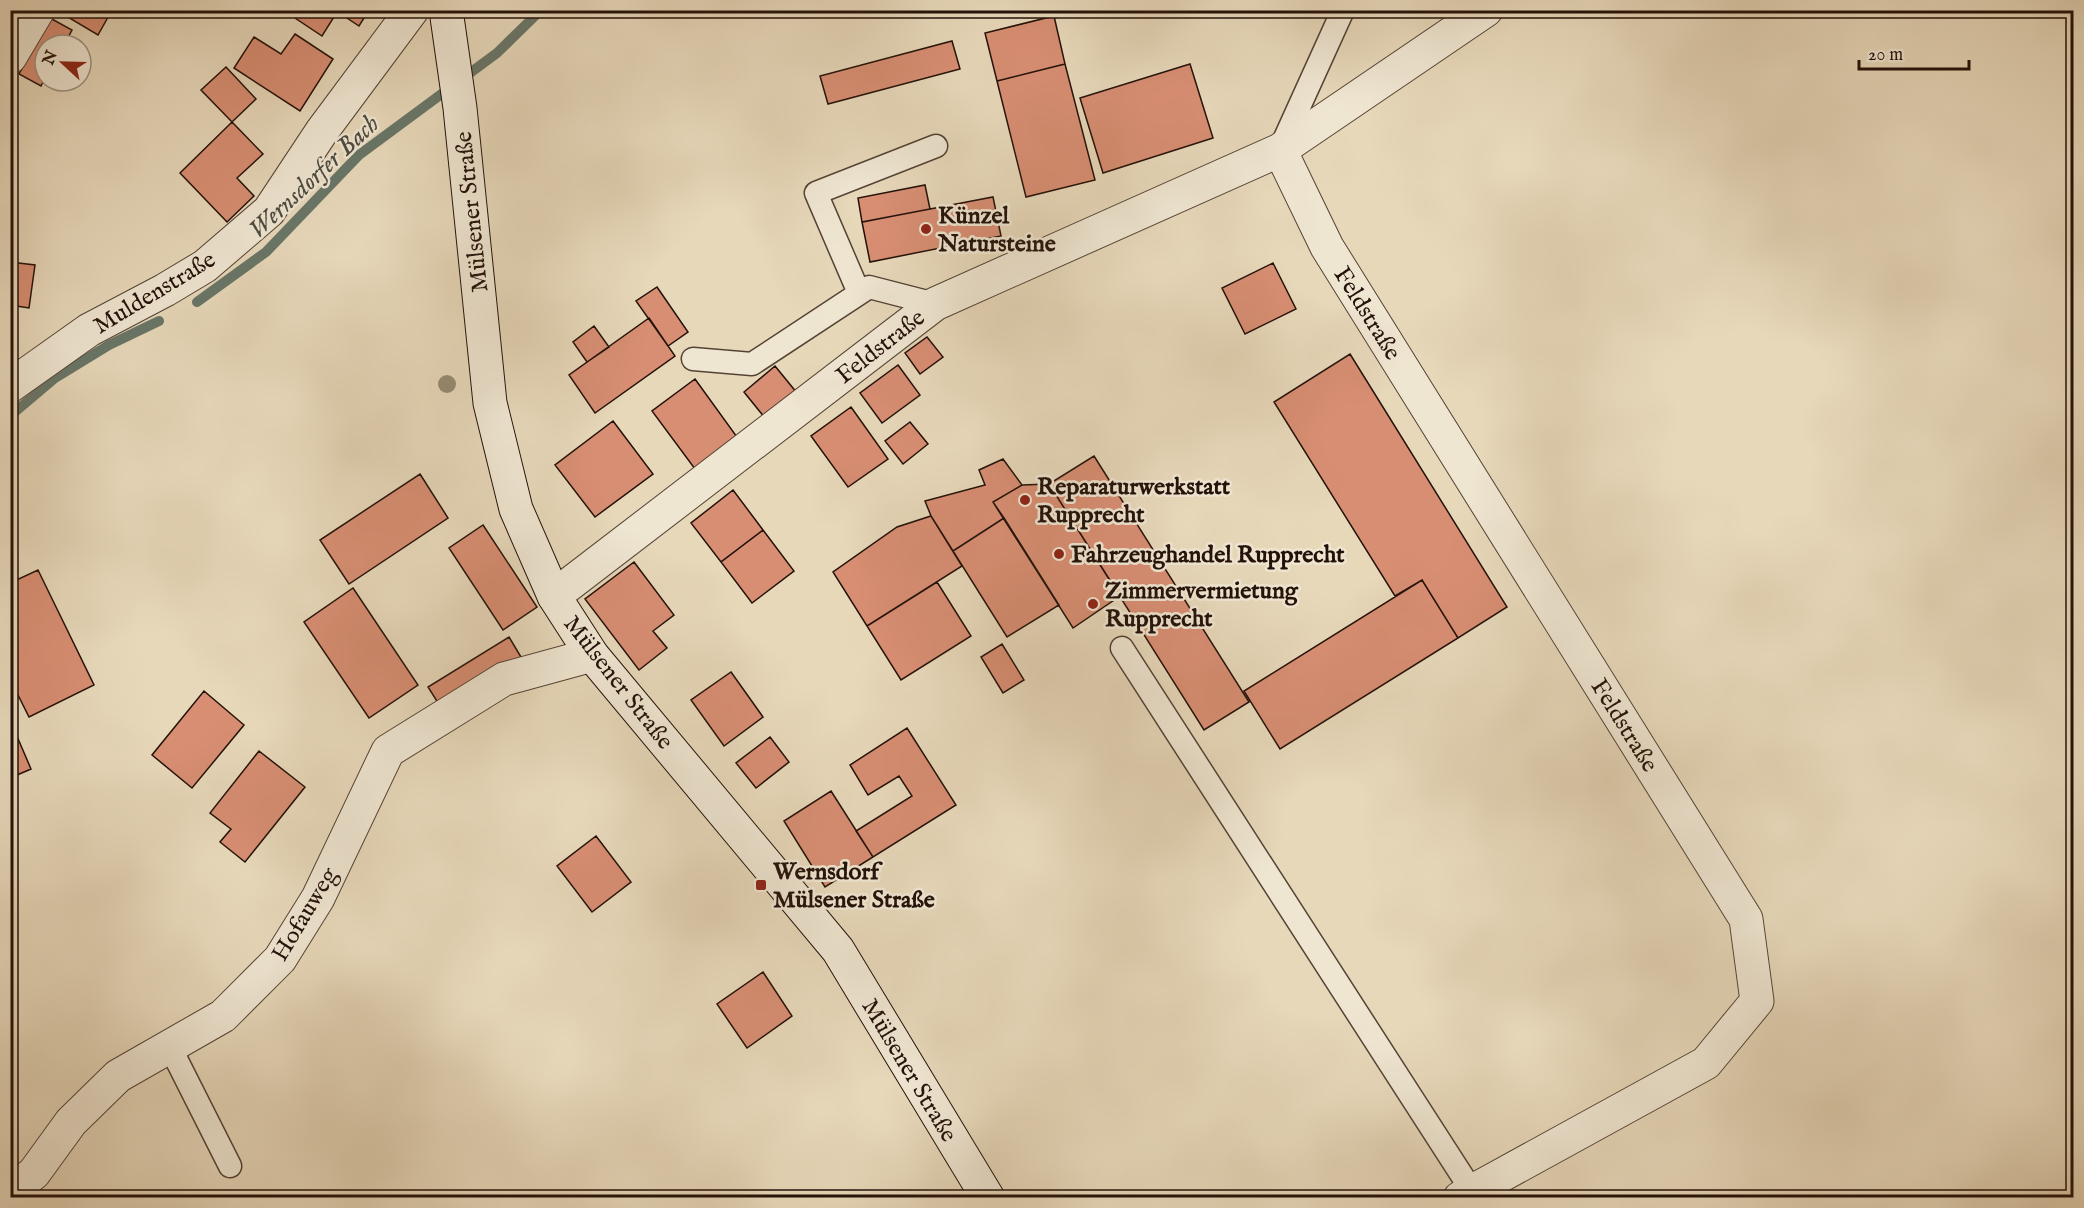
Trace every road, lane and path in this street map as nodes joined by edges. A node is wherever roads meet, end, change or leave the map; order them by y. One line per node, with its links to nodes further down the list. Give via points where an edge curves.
1 (38, 10): 6 (street)
2 (412, 10): 12 (street, Muldenstraße, via 322,131 269,211 205,266 89,330)
3 (1343, 10): 8 (lane)
4 (1486, 10): 8 (street, Feldstraße)
5 (448, 26): 13 (street, Mülsener Straße, via 490,403 516,509)
6 (10, 57)
7 (936, 146): 9 (lane, via 816,193)
8 (1280, 150): 10 (street, Feldstraße); 19 (street, Feldstraße, via 1327,248 1746,919 1757,1001 1706,1063)
9 (859, 293): 10 (lane, via 869,287); 11 (lane, via 752,364)
10 (935, 304): 13 (street, Feldstraße)
11 (693, 359)
12 (10, 386)
13 (554, 596): 15 (street, Mülsener Straße)
14 (1122, 648): 19 (lane)
15 (592, 655): 16 (street, Hofauweg, via 504,679 388,751 318,898 280,959 223,1016); 20 (street, Mülsener Straße, via 838,950)
16 (170, 1047): 17 (lane); 18 (street, Hofauweg, via 118,1076 71,1122 34,1173)
17 (230, 1166)
18 (10, 1192)
19 (1466, 1194)
20 (988, 1197)

